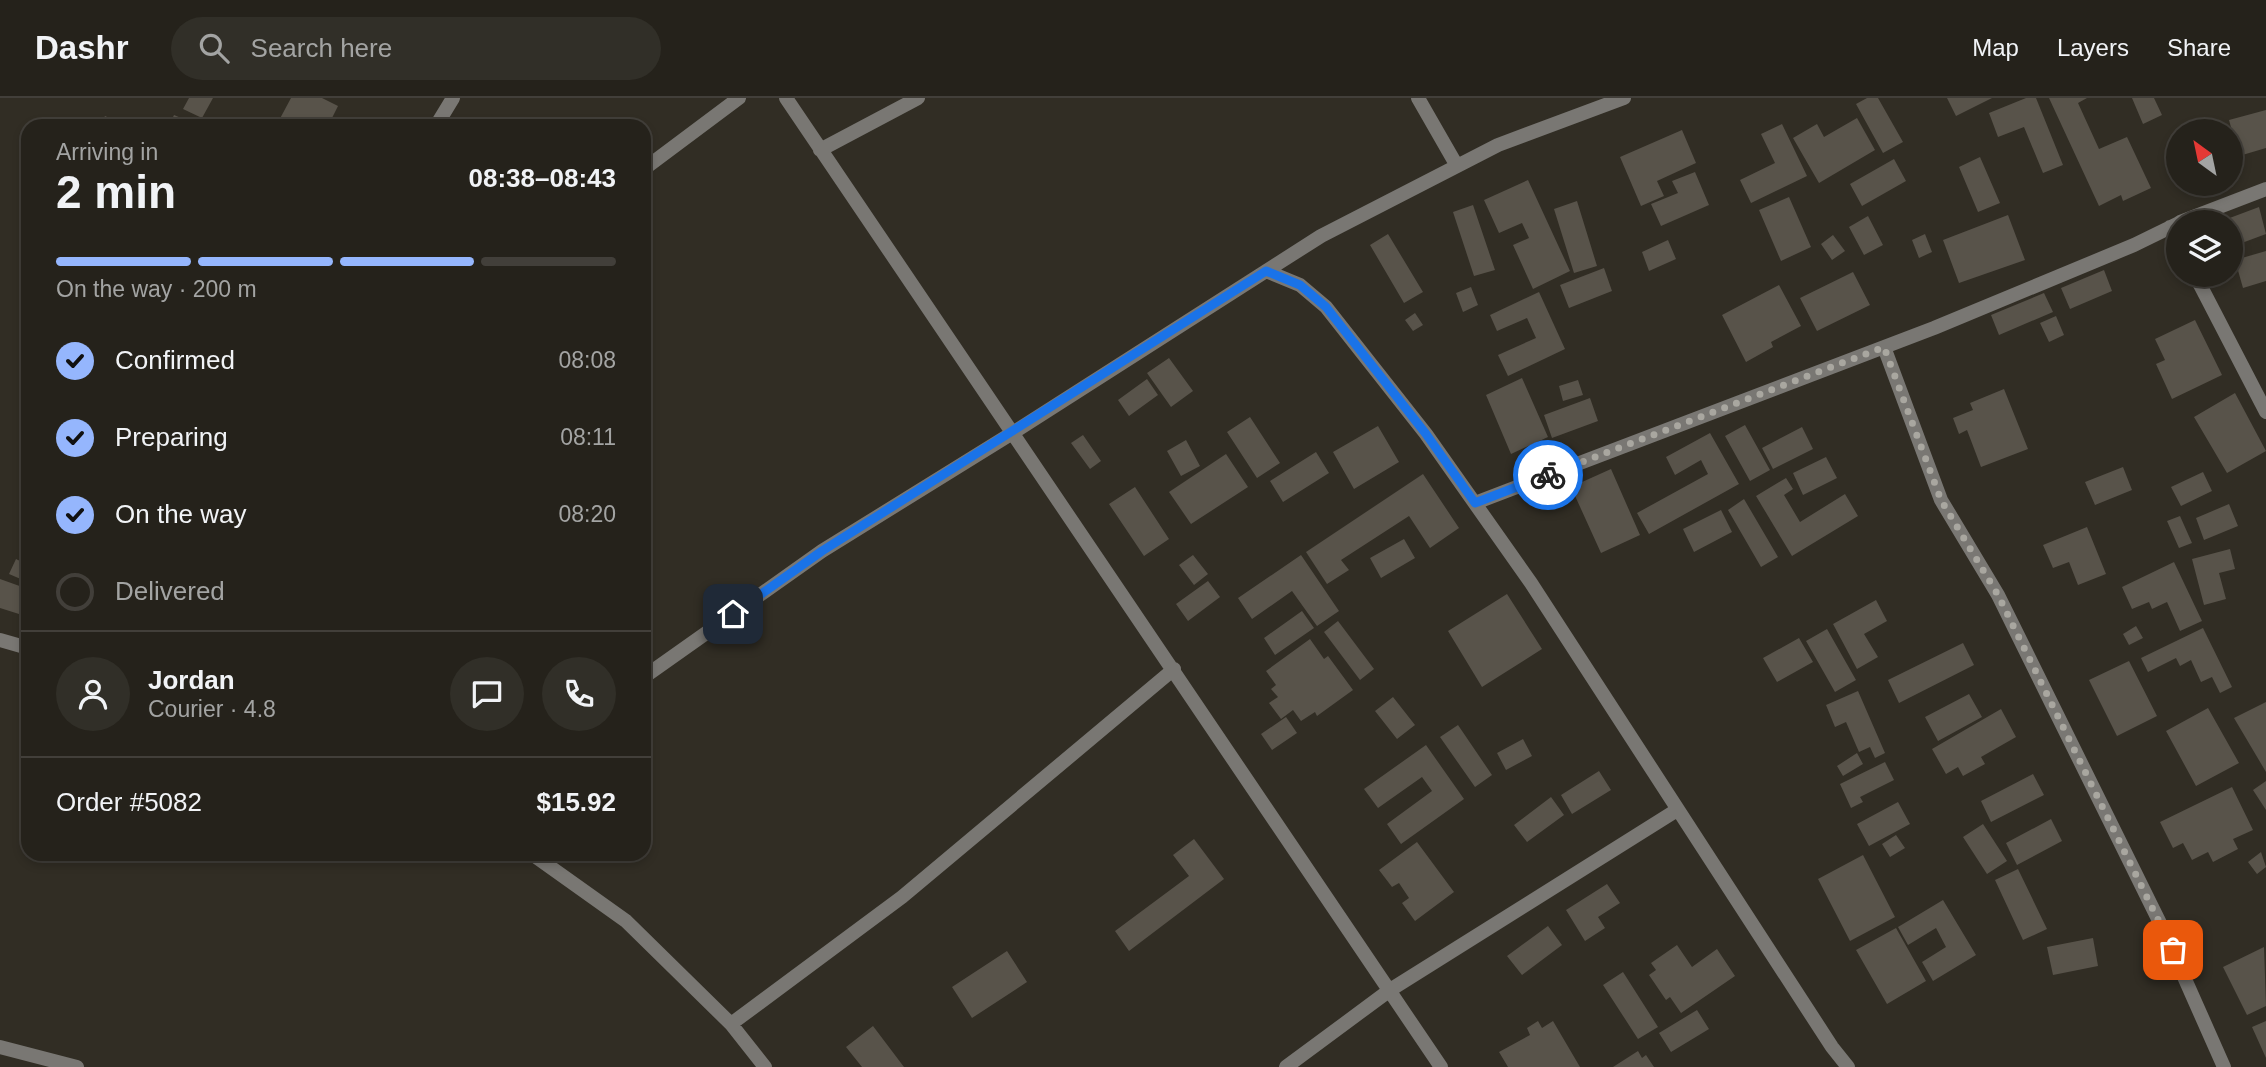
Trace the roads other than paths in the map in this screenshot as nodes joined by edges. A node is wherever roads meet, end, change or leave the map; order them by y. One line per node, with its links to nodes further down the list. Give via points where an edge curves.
1 (453, 98): 7 (street)
2 (739, 98): 9 (street)
3 (786, 98): 8 (street)
4 (918, 98): 8 (street)
5 (1418, 98): 10 (street)
6 (1623, 98): 10 (street, via 1498,145)
7 (440, 119)
8 (820, 150): 18 (street)
9 (651, 164)
10 (1457, 166): 14 (street, via 1321,236)
11 (2266, 189): 12 (street)
12 (2212, 210)
13 (2166, 229): 16 (street)
14 (1266, 271): 18 (street); 19 (street, via 1300,285 1326,307)
15 (2201, 287): 17 (street)
16 (1884, 347): 19 (street); 34 (street, via 1941,500 1998,595 2161,925)
17 (2266, 412)
18 (1014, 432): 22 (street); 23 (street, via 822,551)
19 (1475, 503): 24 (street)
20 (0, 640): 21 (street)
21 (21, 646)
22 (1174, 670): 26 (street); 27 (street, via 902,897)
23 (651, 672)
24 (1677, 810): 26 (street); 33 (street)
25 (542, 861): 27 (street, via 626,921)
26 (1390, 990): 31 (street); 32 (street)
27 (730, 1024): 30 (street)
28 (0, 1047): 29 (street)
29 (77, 1067)
30 (765, 1067)
31 (1286, 1067)
32 (1441, 1067)
33 (1848, 1067)
34 (2224, 1067)

